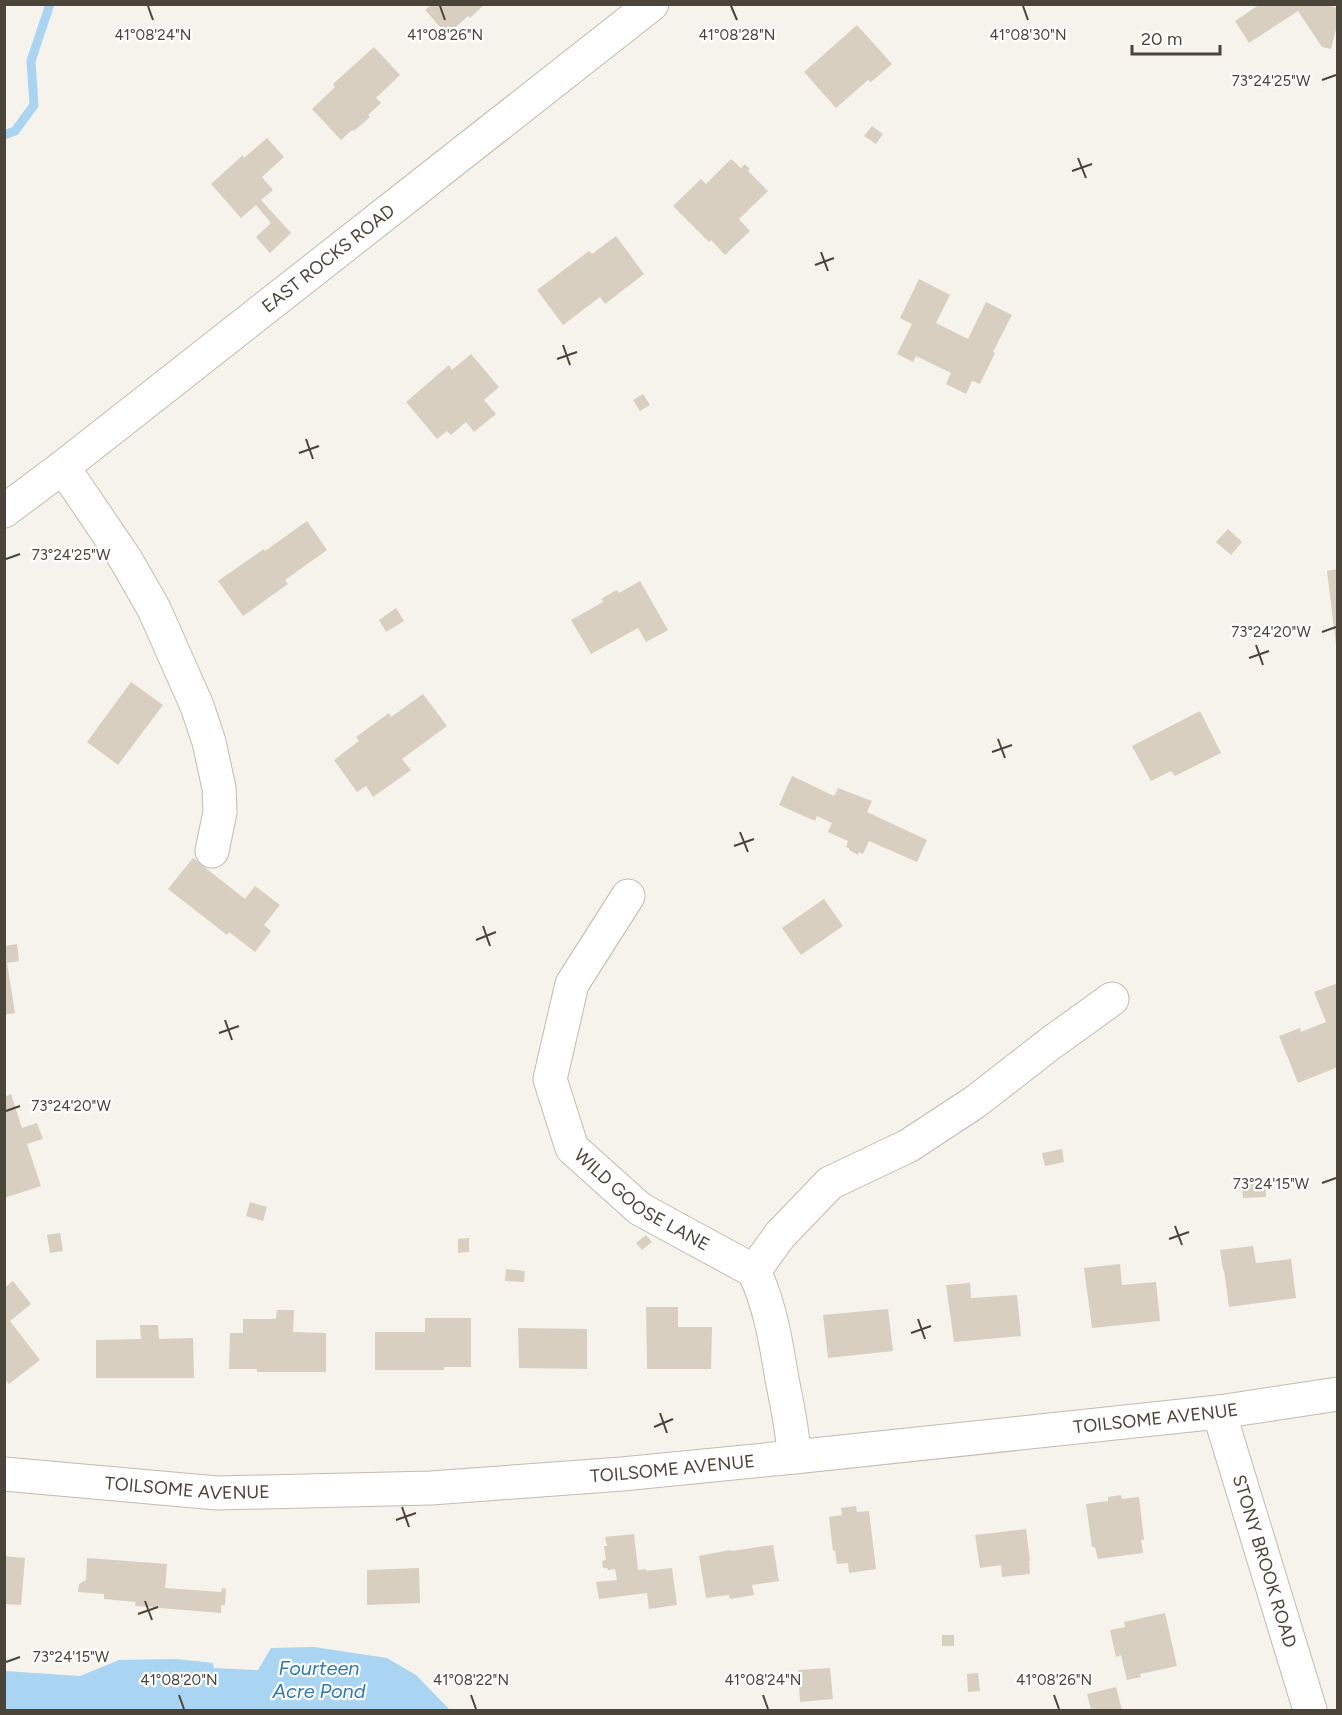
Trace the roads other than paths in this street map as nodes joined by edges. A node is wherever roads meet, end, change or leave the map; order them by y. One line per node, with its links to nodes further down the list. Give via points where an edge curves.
1 (652, 4): 2 (street, EAST ROCKS ROAD)
2 (63, 467): 3 (street, EAST ROCKS ROAD); 4 (street, via 154,609 197,706 219,788 220,812)
3 (4, 511)
4 (212, 851)
5 (628, 896): 7 (street, WILD GOOSE LANE, via 572,984 550,1079 572,1148 640,1209)
6 (1112, 999): 7 (street, via 975,1102 908,1146 830,1183 780,1235)
7 (754, 1271): 10 (street, via 776,1336)
8 (1338, 1394): 9 (street, TOILSOME AVENUE)
9 (1220, 1412): 10 (street, TOILSOME AVENUE); 12 (street, STONY BROOK ROAD)
10 (794, 1457): 11 (street, TOILSOME AVENUE, via 431,1488 217,1493)
11 (4, 1474)
12 (1310, 1710)

